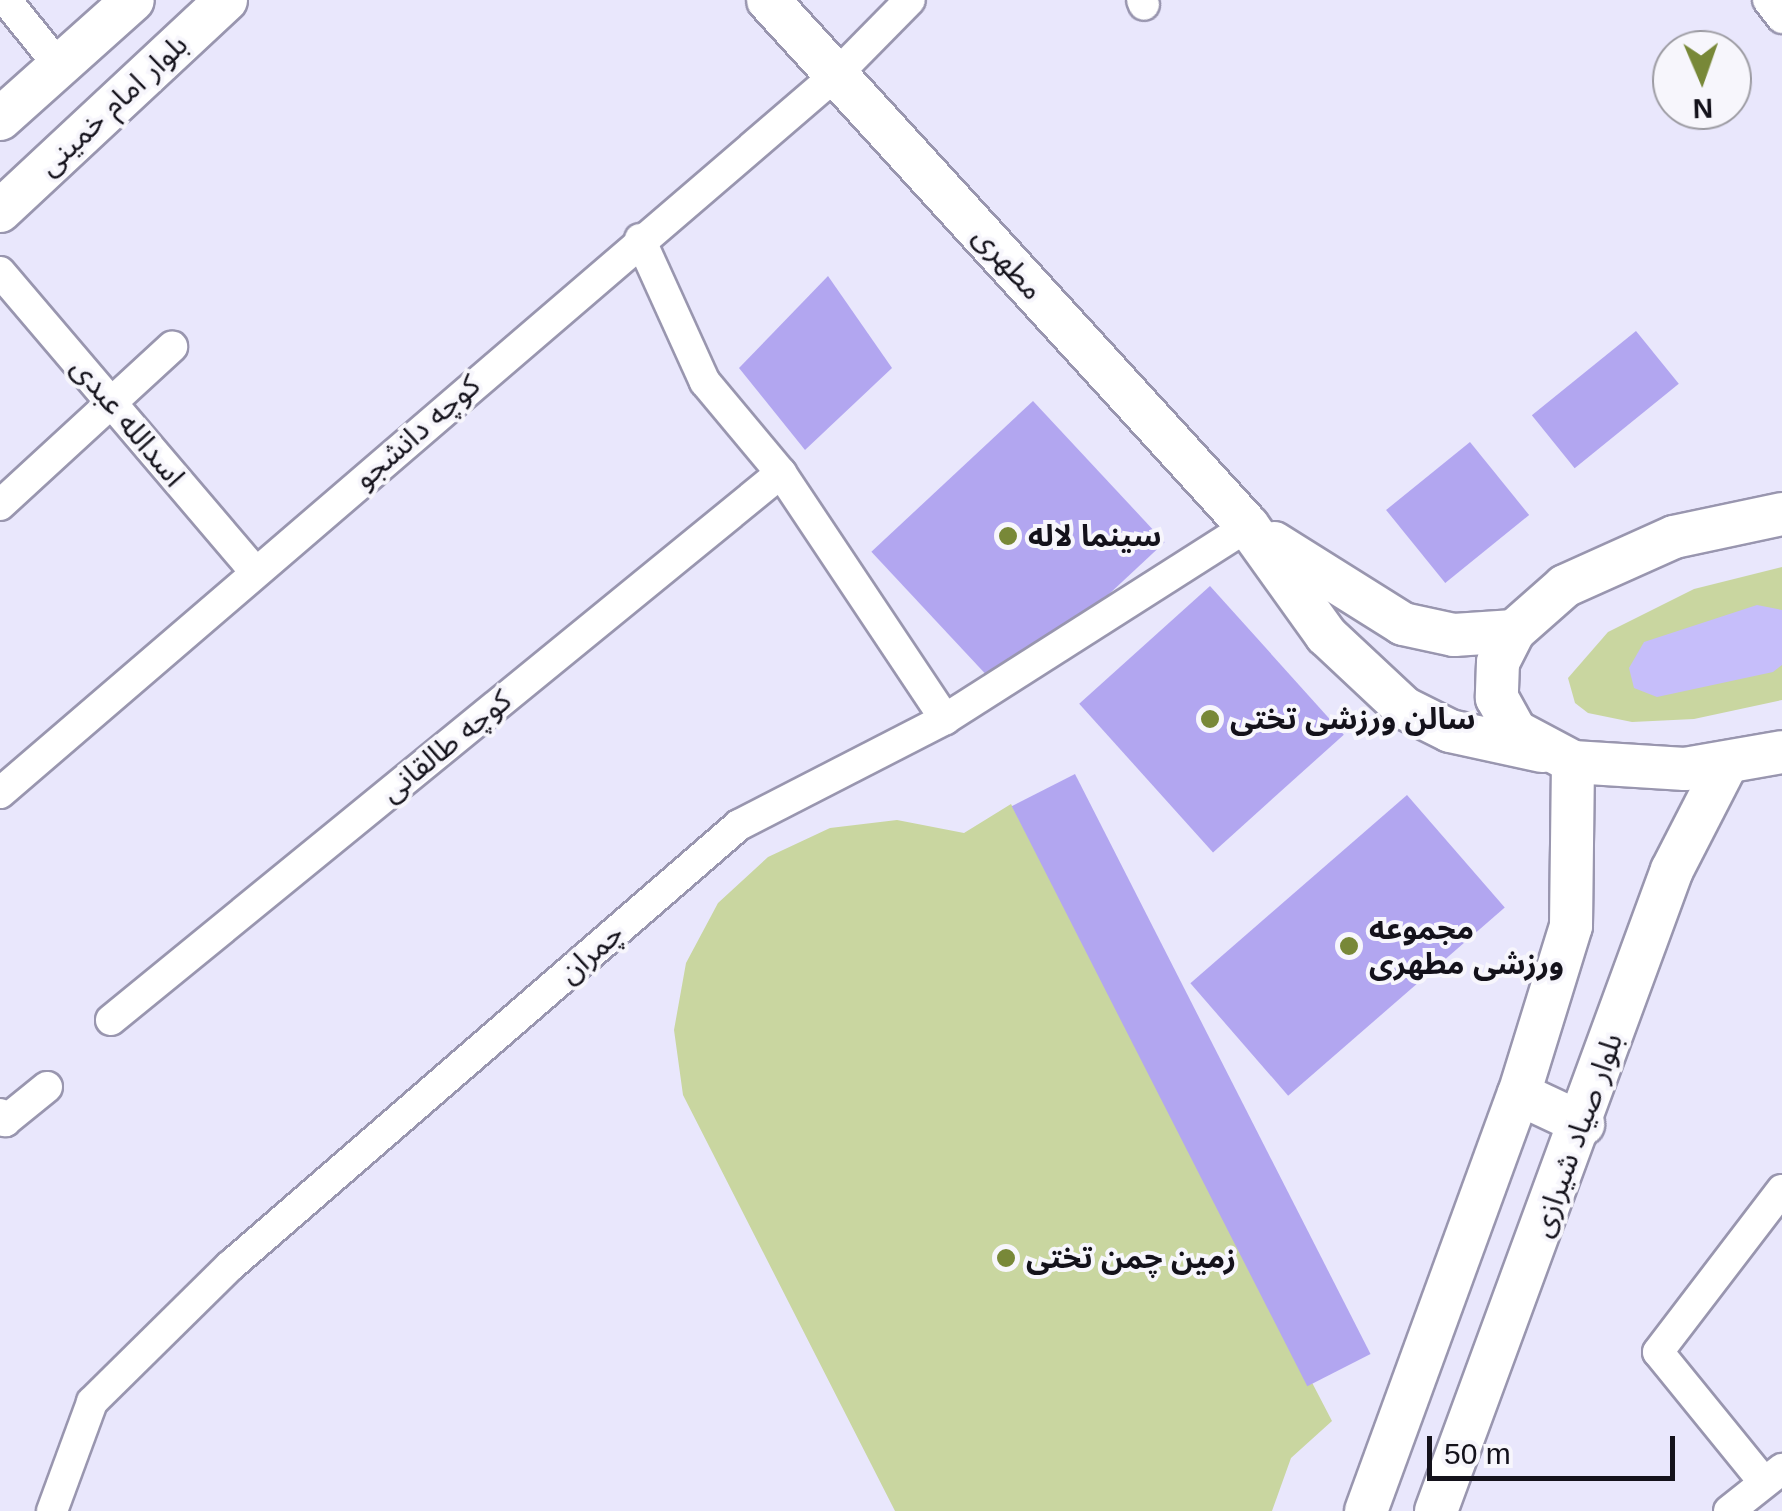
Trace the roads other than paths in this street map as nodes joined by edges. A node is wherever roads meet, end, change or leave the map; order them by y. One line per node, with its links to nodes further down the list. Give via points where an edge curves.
1 (6, 0): 8 (street)
2 (133, 0): 8 (main road, بلوار امام خمینی)
3 (226, 0): 11 (main road, بلوار امام خمینی)
4 (768, 0): 9 (main road, مطهری)
5 (910, 0): 9 (street, کوچه دانشجو)
6 (1768, 0): 7 (street)
7 (1782, 18)
8 (59, 66): 10 (main road, بلوار امام خمینی)
9 (836, 75): 12 (street, کوچه دانشجو); 19 (main road, مطهری)
10 (0, 118)
11 (0, 211)
12 (640, 238): 16 (street, via 705,382); 20 (street, کوچه دانشجو)
13 (0, 272): 15 (street, اسدالله عبدی)
14 (172, 346): 15 (street)
15 (112, 404): 17 (street); 20 (street, اسدالله عبدی)
16 (780, 473): 22 (street); 27 (street, کوچه طالقانی)
17 (0, 505)
18 (1782, 514): 21 (main road, via 1634,551 1565,586)
19 (1248, 526): 21 (main road, مطهری, via 1358,602 1404,624 1454,635); 22 (street, چمران); 24 (main road, مطهری, via 1326,634 1404,708 1450,731)
20 (256, 572): 26 (street, کوچه دانشجو)
21 (1514, 631): 24 (main road, via 1498,662 1497,698 1514,731)
22 (945, 719): 34 (street, چمران, via 739,825 230,1266 92,1402)
23 (1782, 752): 25 (main road, مطهری)
24 (1558, 756): 25 (main road, مطهری, via 1645,770); 29 (main road, via 1570,926)
25 (1728, 763): 31 (main road, بلوار صیاد شیرازی, via 1672,870)
26 (0, 794)
27 (111, 1020)
28 (47, 1087): 30 (street, via 4,1120)
29 (1518, 1094): 31 (main road); 35 (main road)
30 (0, 1114)
31 (1584, 1124): 36 (main road, بلوار صیاد شیرازی)
32 (1782, 1190): 33 (street, via 1658,1352)
33 (1773, 1475): 37 (street)
34 (52, 1511)
35 (1366, 1511)
36 (1436, 1511)
37 (1728, 1511)

